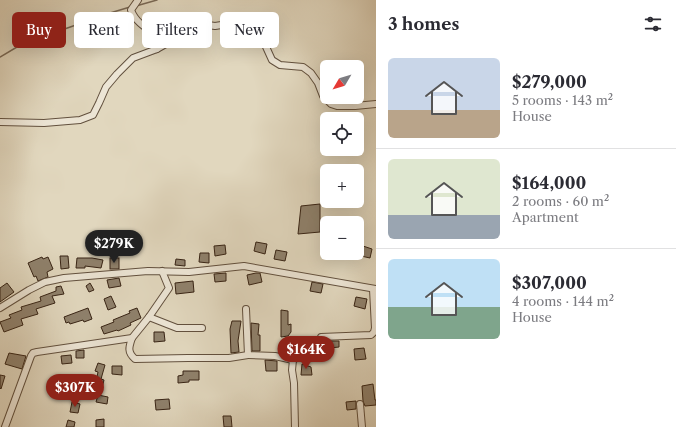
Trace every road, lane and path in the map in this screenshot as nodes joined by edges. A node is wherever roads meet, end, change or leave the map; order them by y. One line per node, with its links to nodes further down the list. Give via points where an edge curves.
1 (138, 0): 2 (street, via 131,10 137,21 162,40)
2 (157, 49): 3 (street, via 182,35 208,25 256,25 272,60 280,65 303,66 312,73 331,104); 4 (street, via 133,58 117,74 106,87 93,116 80,120 44,123)
3 (376, 104)
4 (0, 122)
5 (162, 271): 6 (street, via 189,272 244,266); 7 (street, via 64,278 45,282); 9 (street, via 169,288)
6 (374, 289): 13 (street, via 375,328 371,335 321,337 319,352 302,355)
7 (0, 308)
8 (246, 310): 12 (street)
9 (149, 317): 10 (street, via 177,328); 11 (street)
10 (202, 328)
11 (132, 338): 12 (street, via 129,348 135,359 229,358); 15 (street, via 33,353)
12 (248, 355): 13 (street)
13 (293, 360): 16 (street)
14 (360, 404): 17 (street)
15 (5, 427)
16 (295, 427)
17 (362, 427)

